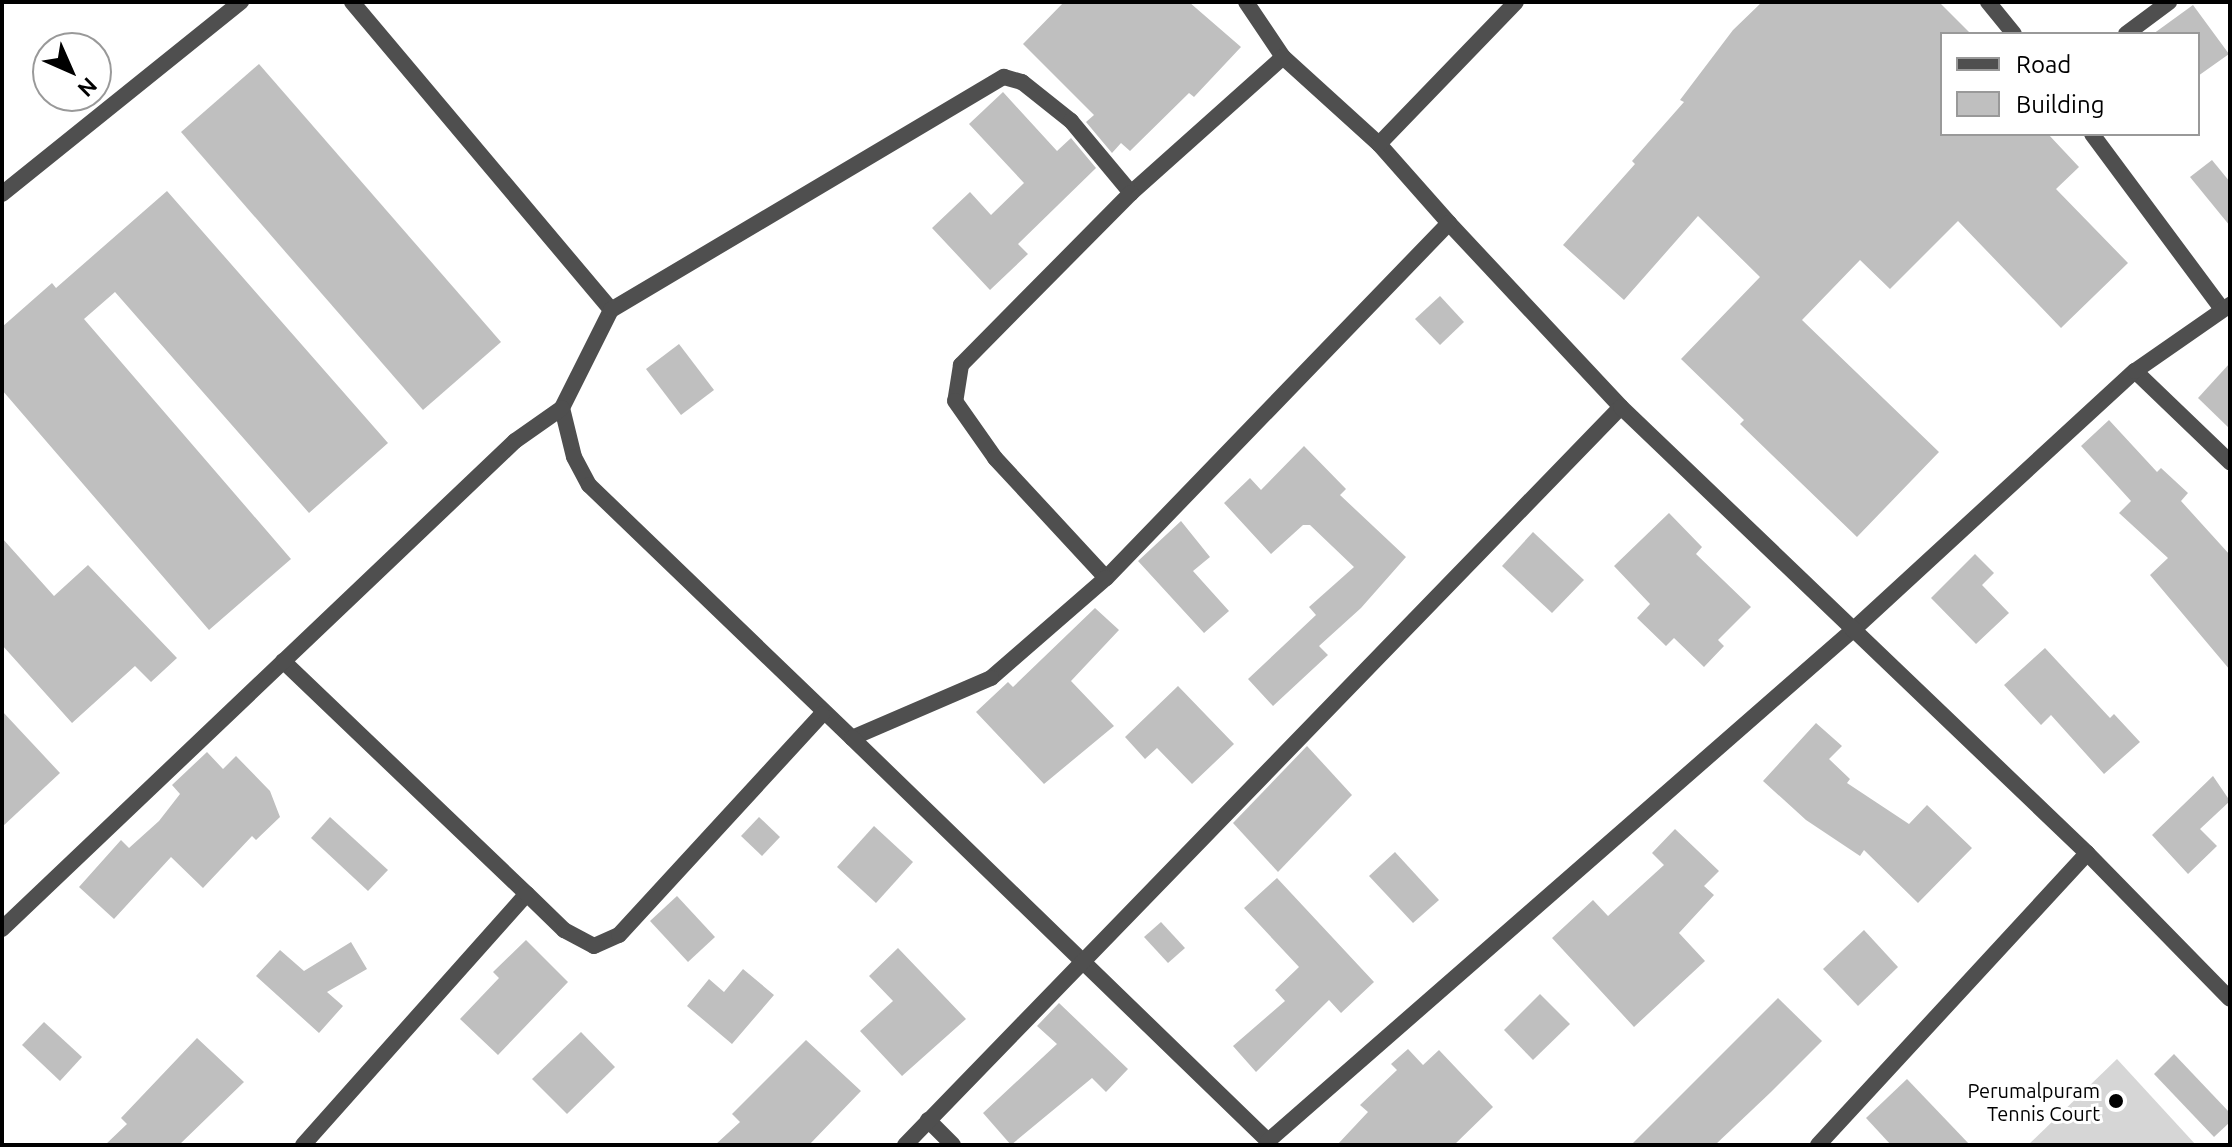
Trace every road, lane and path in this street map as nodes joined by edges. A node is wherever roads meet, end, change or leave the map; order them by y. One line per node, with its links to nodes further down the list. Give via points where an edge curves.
1 (241, 2): 13 (street)
2 (352, 2): 16 (street)
3 (1246, 2): 9 (street)
4 (1516, 2): 11 (street)
5 (1988, 2): 7 (street)
6 (2169, 2): 8 (street)
7 (2012, 32)
8 (2129, 32)
9 (1283, 57): 11 (street); 12 (street)
10 (2094, 136): 15 (street)
11 (1379, 144): 14 (street)
12 (1131, 193): 16 (street, via 1071,121 1022,82 1004,77); 21 (street, via 961,365 955,401 995,458)
13 (2, 194)
14 (1449, 223): 18 (street); 21 (street)
15 (2226, 307): 17 (street)
16 (611, 310): 19 (street)
17 (2135, 371): 20 (street); 22 (street)
18 (1621, 407): 22 (street); 29 (street)
19 (562, 408): 23 (street, via 515,441); 24 (street, via 574,457 589,485)
20 (2230, 462)
21 (1106, 578): 25 (street, via 991,678)
22 (1853, 630): 26 (street); 32 (street)
23 (283, 661): 27 (street); 28 (street)
24 (822, 714): 25 (street); 27 (street, via 619,935 594,946 564,930)
25 (852, 738): 29 (street)
26 (2087, 853): 30 (street); 36 (street)
27 (527, 894): 33 (street)
28 (2, 929)
29 (1084, 960): 31 (street); 32 (street)
30 (2230, 999)
31 (928, 1120): 34 (street); 35 (street)
32 (1266, 1143)
33 (303, 1145)
34 (905, 1145)
35 (953, 1145)
36 (1818, 1145)

